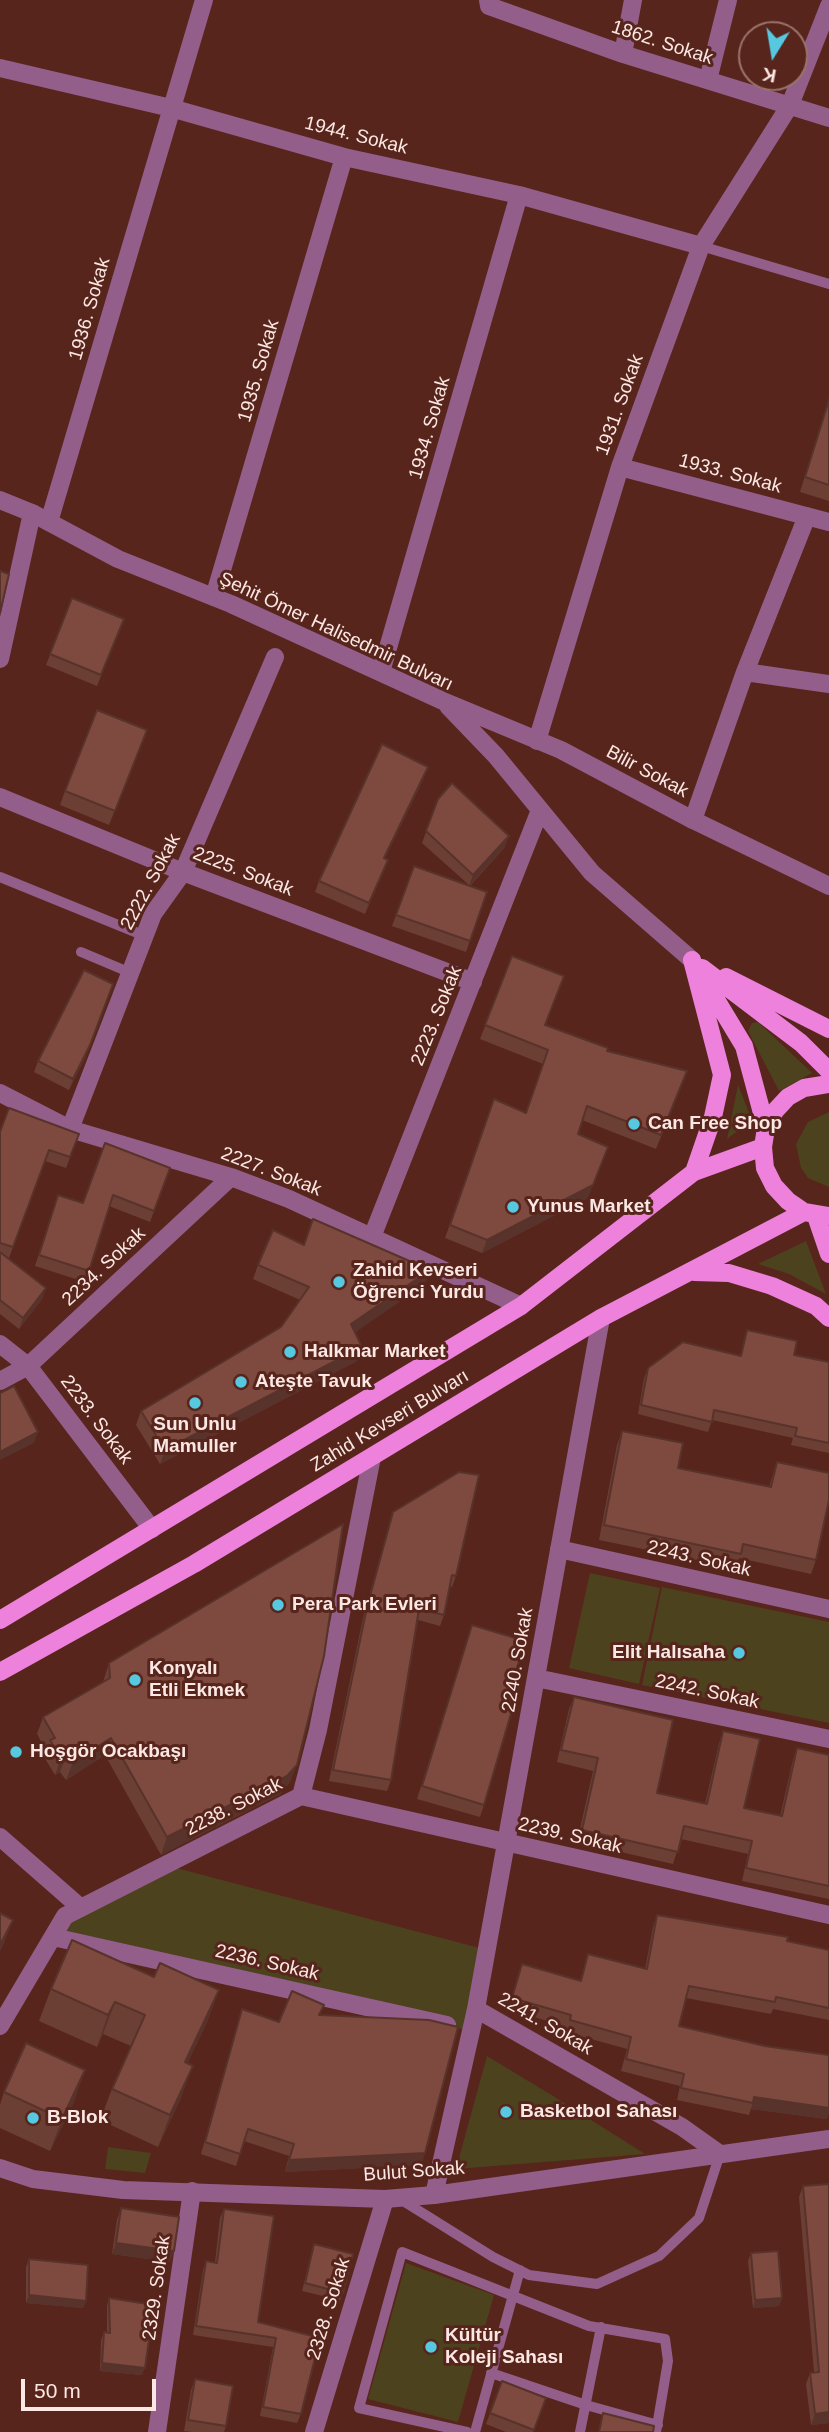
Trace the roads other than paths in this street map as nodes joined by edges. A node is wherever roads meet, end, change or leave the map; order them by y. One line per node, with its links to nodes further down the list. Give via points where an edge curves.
1 (204, 0): 10 (street, 1936. Sokak)
2 (488, 0): 6 (street, 1862. Sokak, via 489,6)
3 (633, 0): 6 (street)
4 (728, 0): 8 (street)
5 (829, 6): 9 (street, 1931. Sokak)
6 (623, 54): 8 (street, 1862. Sokak)
7 (0, 68): 10 (street, 1944. Sokak)
8 (708, 80): 9 (street, 1862. Sokak)
9 (790, 105): 11 (street, 1862. Sokak); 14 (street, 1931. Sokak)
10 (171, 108): 12 (street, 1944. Sokak); 20 (street, 1936. Sokak)
11 (829, 118)
12 (344, 157): 13 (street, 1944. Sokak); 22 (street, 1935. Sokak)
13 (519, 195): 14 (street, 1944. Sokak); 25 (street, 1934. Sokak)
14 (701, 246): 15 (lane); 16 (street, 1931. Sokak)
15 (829, 284)
16 (620, 467): 19 (street, 1933. Sokak); 29 (street, 1931. Sokak)
17 (0, 500): 18 (street, Şehit Ömer Halisedmir Bulvarı)
18 (32, 513): 20 (street, Şehit Ömer Halisedmir Bulvarı); 24 (street)
19 (807, 516): 21 (street, 1933. Sokak); 26 (street)
20 (49, 522): 22 (street, Şehit Ömer Halisedmir Bulvarı, via 118,559)
21 (829, 522)
22 (214, 597): 25 (street, Şehit Ömer Halisedmir Bulvarı)
23 (275, 657): 33 (street, 2222. Sokak)
24 (0, 659)
25 (381, 672): 28 (street, Şehit Ömer Halisedmir Bulvarı)
26 (745, 672): 27 (street); 32 (street)
27 (829, 684)
28 (443, 701): 29 (street, Bilir Sokak); 31 (street, Şehit Ömer Halisedmir Bulvarı)
29 (537, 741): 32 (street, Bilir Sokak)
30 (0, 797): 33 (street, 2225. Sokak)
31 (540, 810): 38 (street, Şehit Ömer Halisedmir Bulvarı, via 592,873); 40 (street, 2223. Sokak)
32 (692, 820): 35 (street, Bilir Sokak)
33 (183, 872): 36 (street, 2222. Sokak, via 153,914); 40 (street, 2225. Sokak)
34 (0, 877): 36 (lane)
35 (829, 886)
36 (145, 936): 39 (street, 2222. Sokak)
37 (81, 952): 39 (lane)
38 (692, 960): 41 (main road); 42 (main road, via 801,1043); 45 (main road, via 744,1046); 48 (main road, via 722,1075)
39 (131, 973): 46 (street, 2222. Sokak)
40 (473, 982): 51 (street, 2223. Sokak)
41 (829, 1029)
42 (829, 1072)
43 (829, 1084): 45 (main road, via 804,1088 788,1097)
44 (0, 1093): 46 (street, 2227. Sokak)
45 (766, 1128): 47 (main road)
46 (70, 1129): 49 (street, 2227. Sokak)
47 (763, 1147): 48 (main road, Zahid Kevseri Bulvarı); 50 (main road, via 765,1168 774,1186)
48 (694, 1172): 54 (main road, Zahid Kevseri Bulvarı)
49 (231, 1177): 51 (street, 2227. Sokak); 58 (street, 2234. Sokak)
50 (816, 1215): 52 (main road); 53 (main road, Zahid Kevseri Bulvarı)
51 (372, 1237): 54 (street, 2227. Sokak)
52 (829, 1254)
53 (691, 1272): 55 (main road, Zahid Kevseri Bulvarı); 56 (main road, via 729,1273 772,1286 816,1306)
54 (521, 1306): 61 (main road, Zahid Kevseri Bulvarı)
55 (601, 1318): 60 (main road, Zahid Kevseri Bulvarı); 62 (street, 2240. Sokak)
56 (829, 1318)
57 (0, 1344): 58 (street, 2233. Sokak)
58 (28, 1366): 59 (street, 2234. Sokak); 61 (street, 2233. Sokak)
59 (0, 1381)
60 (372, 1457): 65 (main road, Zahid Kevseri Bulvarı, via 194,1564); 68 (street, 2238. Sokak)
61 (152, 1529): 64 (main road, Zahid Kevseri Bulvarı)
62 (559, 1549): 63 (street, 2243. Sokak); 66 (street, 2240. Sokak)
63 (829, 1609)
64 (0, 1620)
65 (0, 1672)
66 (536, 1678): 67 (street, 2242. Sokak); 70 (street, 2240. Sokak)
67 (829, 1739)
68 (301, 1796): 70 (street, 2239. Sokak); 71 (street, 2238. Sokak)
69 (0, 1837): 71 (street)
70 (506, 1843): 72 (street, 2239. Sokak); 74 (street, 2240. Sokak)
71 (81, 1908): 73 (street, 2238. Sokak, via 65,1916)
72 (829, 1915)
73 (53, 1937): 75 (street, 2238. Sokak); 76 (street, 2236. Sokak)
74 (476, 2009): 76 (street, 2241. Sokak); 78 (street, 2241. Sokak, via 682,2126)
75 (0, 2026)
76 (471, 2031): 81 (street, 2241. Sokak)
77 (829, 2139): 78 (street, Bulut Sokak)
78 (720, 2154): 81 (street, Bulut Sokak); 83 (lane, via 699,2218 659,2256 597,2284)
79 (0, 2168): 80 (street, Bulut Sokak, via 33,2179 79,2185)
80 (192, 2191): 82 (street, Bulut Sokak); 89 (street, 2329. Sokak)
81 (434, 2195): 82 (street, Bulut Sokak)
82 (391, 2198): 83 (lane); 90 (street, 2328. Sokak)
83 (520, 2270): 84 (lane)
84 (512, 2296): 85 (lane); 86 (lane); 91 (lane, via 402,2252 359,2408)
85 (601, 2327): 87 (lane); 88 (lane, via 665,2339 668,2361)
86 (491, 2373): 87 (lane); 92 (lane)
87 (586, 2405): 88 (lane); 93 (lane)
88 (657, 2428)
89 (157, 2432)
90 (314, 2432)
91 (467, 2432)
92 (475, 2432)
93 (580, 2432)

